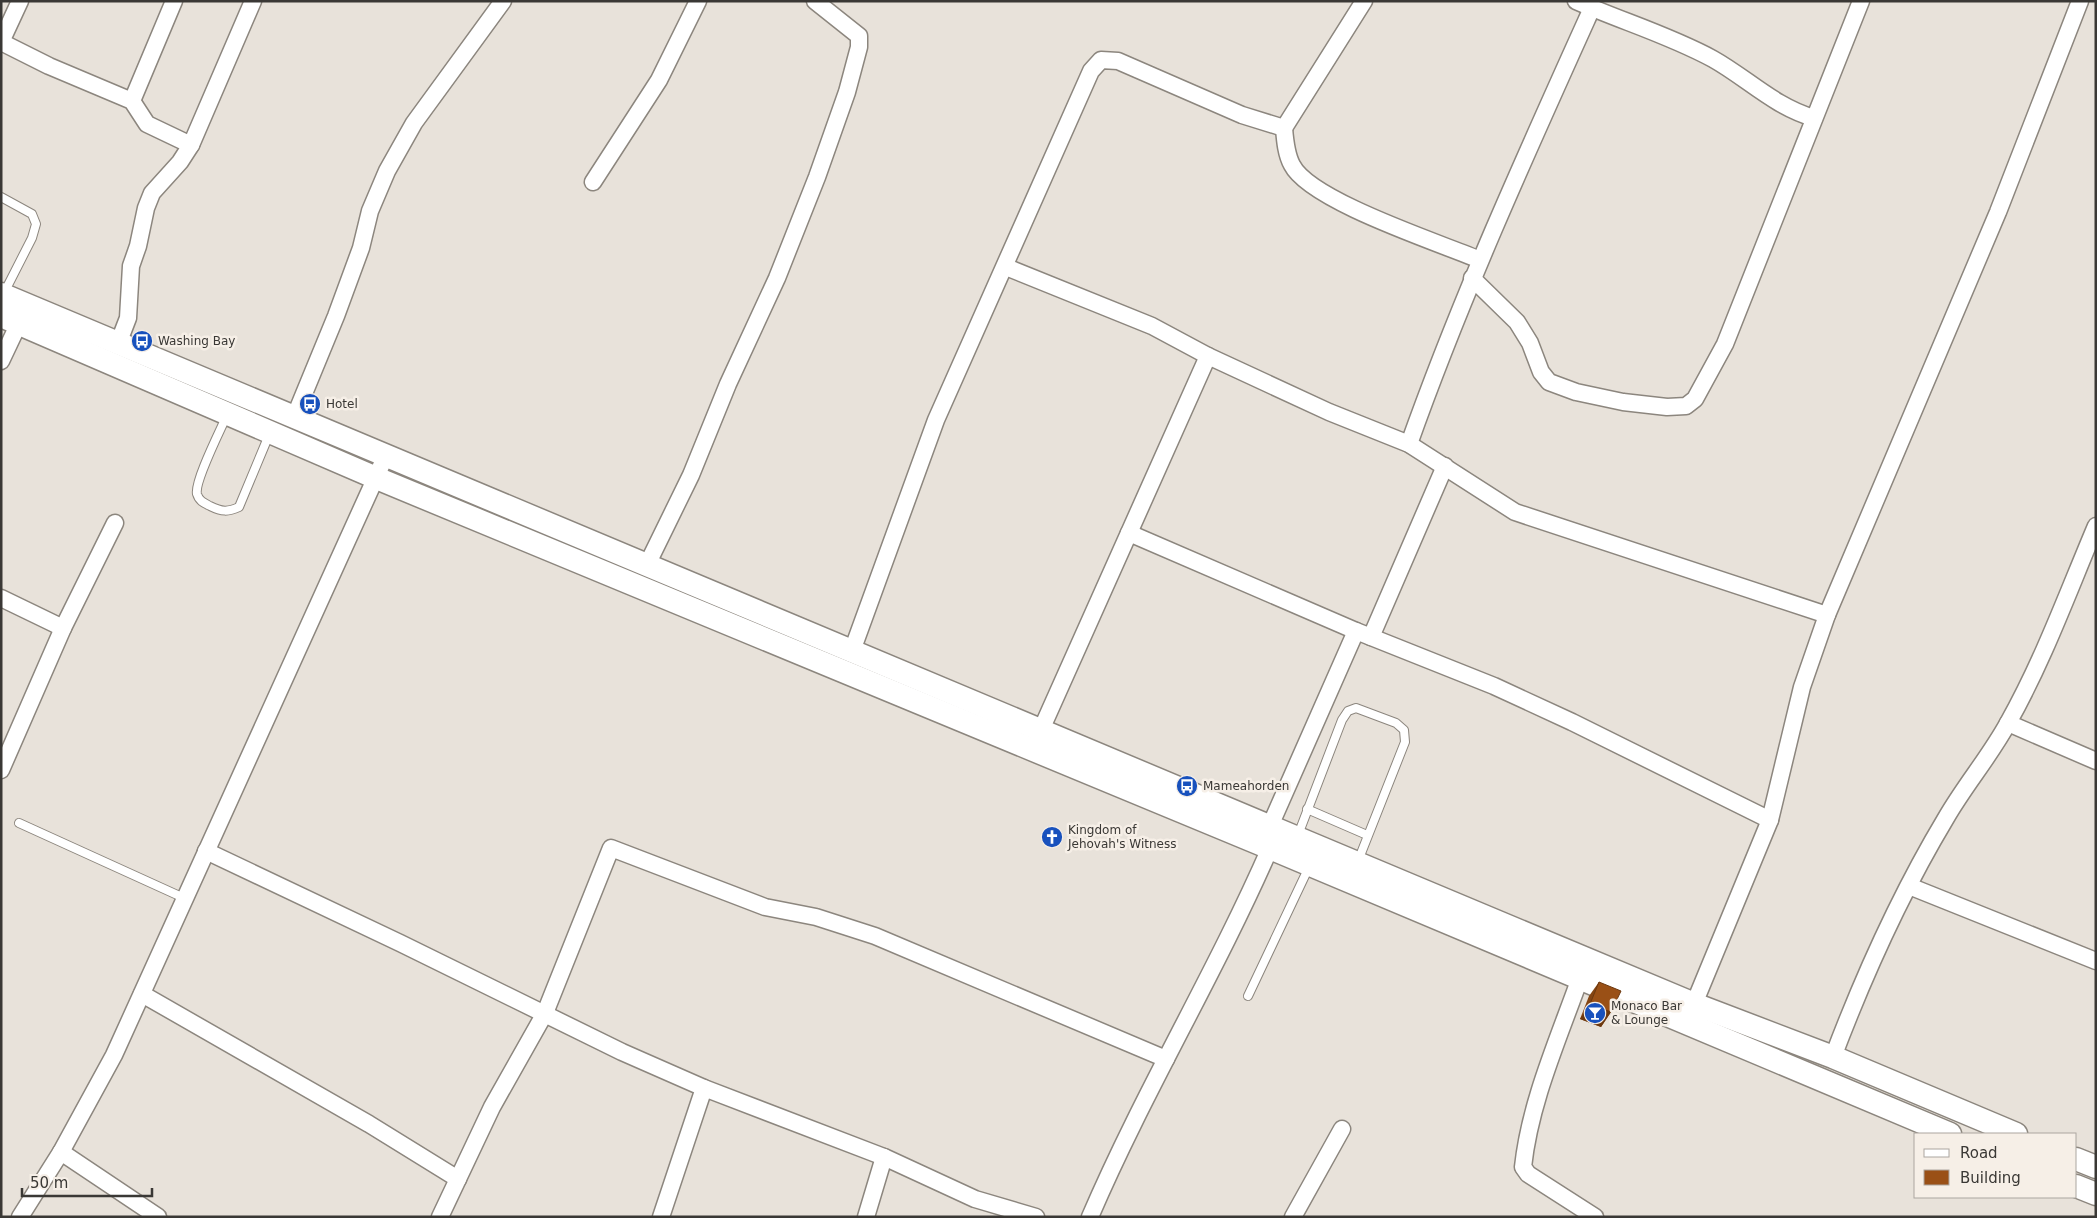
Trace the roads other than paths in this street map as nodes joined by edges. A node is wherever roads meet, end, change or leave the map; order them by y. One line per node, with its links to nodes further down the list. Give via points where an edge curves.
1 (20, 1): 12 (street)
2 (174, 1): 13 (street)
3 (253, 1): 16 (street)
4 (503, 1): 27 (street, via 414,123 387,172 370,211 361,248 336,316)
5 (698, 1): 17 (street, via 658,80)
6 (815, 1): 36 (street, via 859,36 847,92 777,278 691,475)
7 (1364, 1): 15 (street)
8 (1576, 1): 11 (street)
9 (1861, 1): 14 (street)
10 (2080, 1): 38 (street, via 1994,220)
11 (1592, 8): 14 (street, via 1684,44 1715,60 1786,108); 19 (street)
12 (1, 42): 13 (street)
13 (132, 101): 16 (street, via 147,124)
14 (1814, 118): 21 (street, via 1725,344 1695,399 1686,406 1623,402 1576,392 1549,382 1517,322)
15 (1284, 128): 19 (street, via 1292,165 1302,178 1334,200); 20 (street, via 1199,97 1132,66 1101,60 1084,84)
16 (191, 145): 23 (street, via 152,193 146,208 131,266 128,318)
17 (593, 182)
18 (1, 197): 22 (lane, via 32,214 36,224)
19 (1480, 260): 21 (street)
20 (1006, 267): 24 (street, via 1152,326); 41 (street, via 936,420)
21 (1472, 278): 29 (street)
22 (6, 307): 23 (street); 25 (street); 26 (street)
23 (118, 344): 27 (street)
24 (1208, 356): 29 (street, via 1329,412); 35 (street)
25 (1, 361)
26 (228, 414): 28 (street); 28 (lane, via 196,493 202,502 214,508 227,512 239,507)
27 (294, 418): 30 (street)
28 (270, 433): 32 (street)
29 (1409, 444): 31 (street)
30 (386, 455): 32 (street); 36 (street)
31 (1445, 466): 38 (street, via 1515,512); 40 (street)
32 (374, 477): 52 (street); 53 (street)
33 (115, 523): 39 (street)
34 (2096, 526): 42 (street, via 2047,642)
35 (1128, 533): 40 (street); 43 (street)
36 (647, 565): 41 (street)
37 (1, 598): 39 (street)
38 (1828, 615): 47 (street, via 1802,687)
39 (63, 628): 45 (street)
40 (1364, 634): 47 (street, via 1494,686); 49 (street)
41 (852, 652): 43 (street)
42 (2008, 723): 44 (street); 56 (street, via 1946,818)
43 (1041, 730): 49 (street)
44 (2096, 761)
45 (1, 770)
46 (1307, 809): 50 (lane); 50 (lane, via 1348,711 1356,708 1396,723 1404,730 1405,742); 51 (lane)
47 (1770, 820): 62 (street)
48 (19, 823): 57 (lane)
49 (1270, 826): 51 (street)
50 (1368, 834): 54 (lane)
51 (1298, 837): 54 (street)
52 (1270, 848): 55 (street); 65 (street, via 1232,932)
53 (206, 851): 57 (street); 63 (street)
54 (1357, 863): 62 (street)
55 (1309, 865): 59 (street); 61 (lane)
56 (1909, 886): 58 (street); 64 (street, via 1877,951)
57 (184, 898): 60 (street)
58 (2096, 961)
59 (1580, 978): 68 (street); 85 (street, via 1544,1077 1524,1167 1528,1174)
60 (142, 994): 70 (street, via 114,1055); 74 (street)
61 (1248, 996)
62 (1694, 1004): 64 (street)
63 (545, 1013): 65 (street, via 611,848 765,907 816,917 875,936); 66 (street); 74 (street, via 492,1107)
64 (1833, 1057): 69 (street)
65 (1166, 1059): 83 (street)
66 (704, 1088): 71 (street); 80 (street)
67 (1342, 1129): 84 (street)
68 (1948, 1133)
69 (2014, 1133)
70 (61, 1152): 77 (street); 78 (street)
71 (884, 1157): 81 (street); 82 (street, via 975,1199)
72 (2077, 1159): 73 (street)
73 (2096, 1167)
74 (458, 1179): 79 (street)
75 (2077, 1186): 76 (street)
76 (2096, 1194)
77 (20, 1217)
78 (158, 1217)
79 (440, 1217)
80 (660, 1217)
81 (866, 1217)
82 (1036, 1217)
83 (1090, 1217)
84 (1293, 1217)
85 (1595, 1217)

